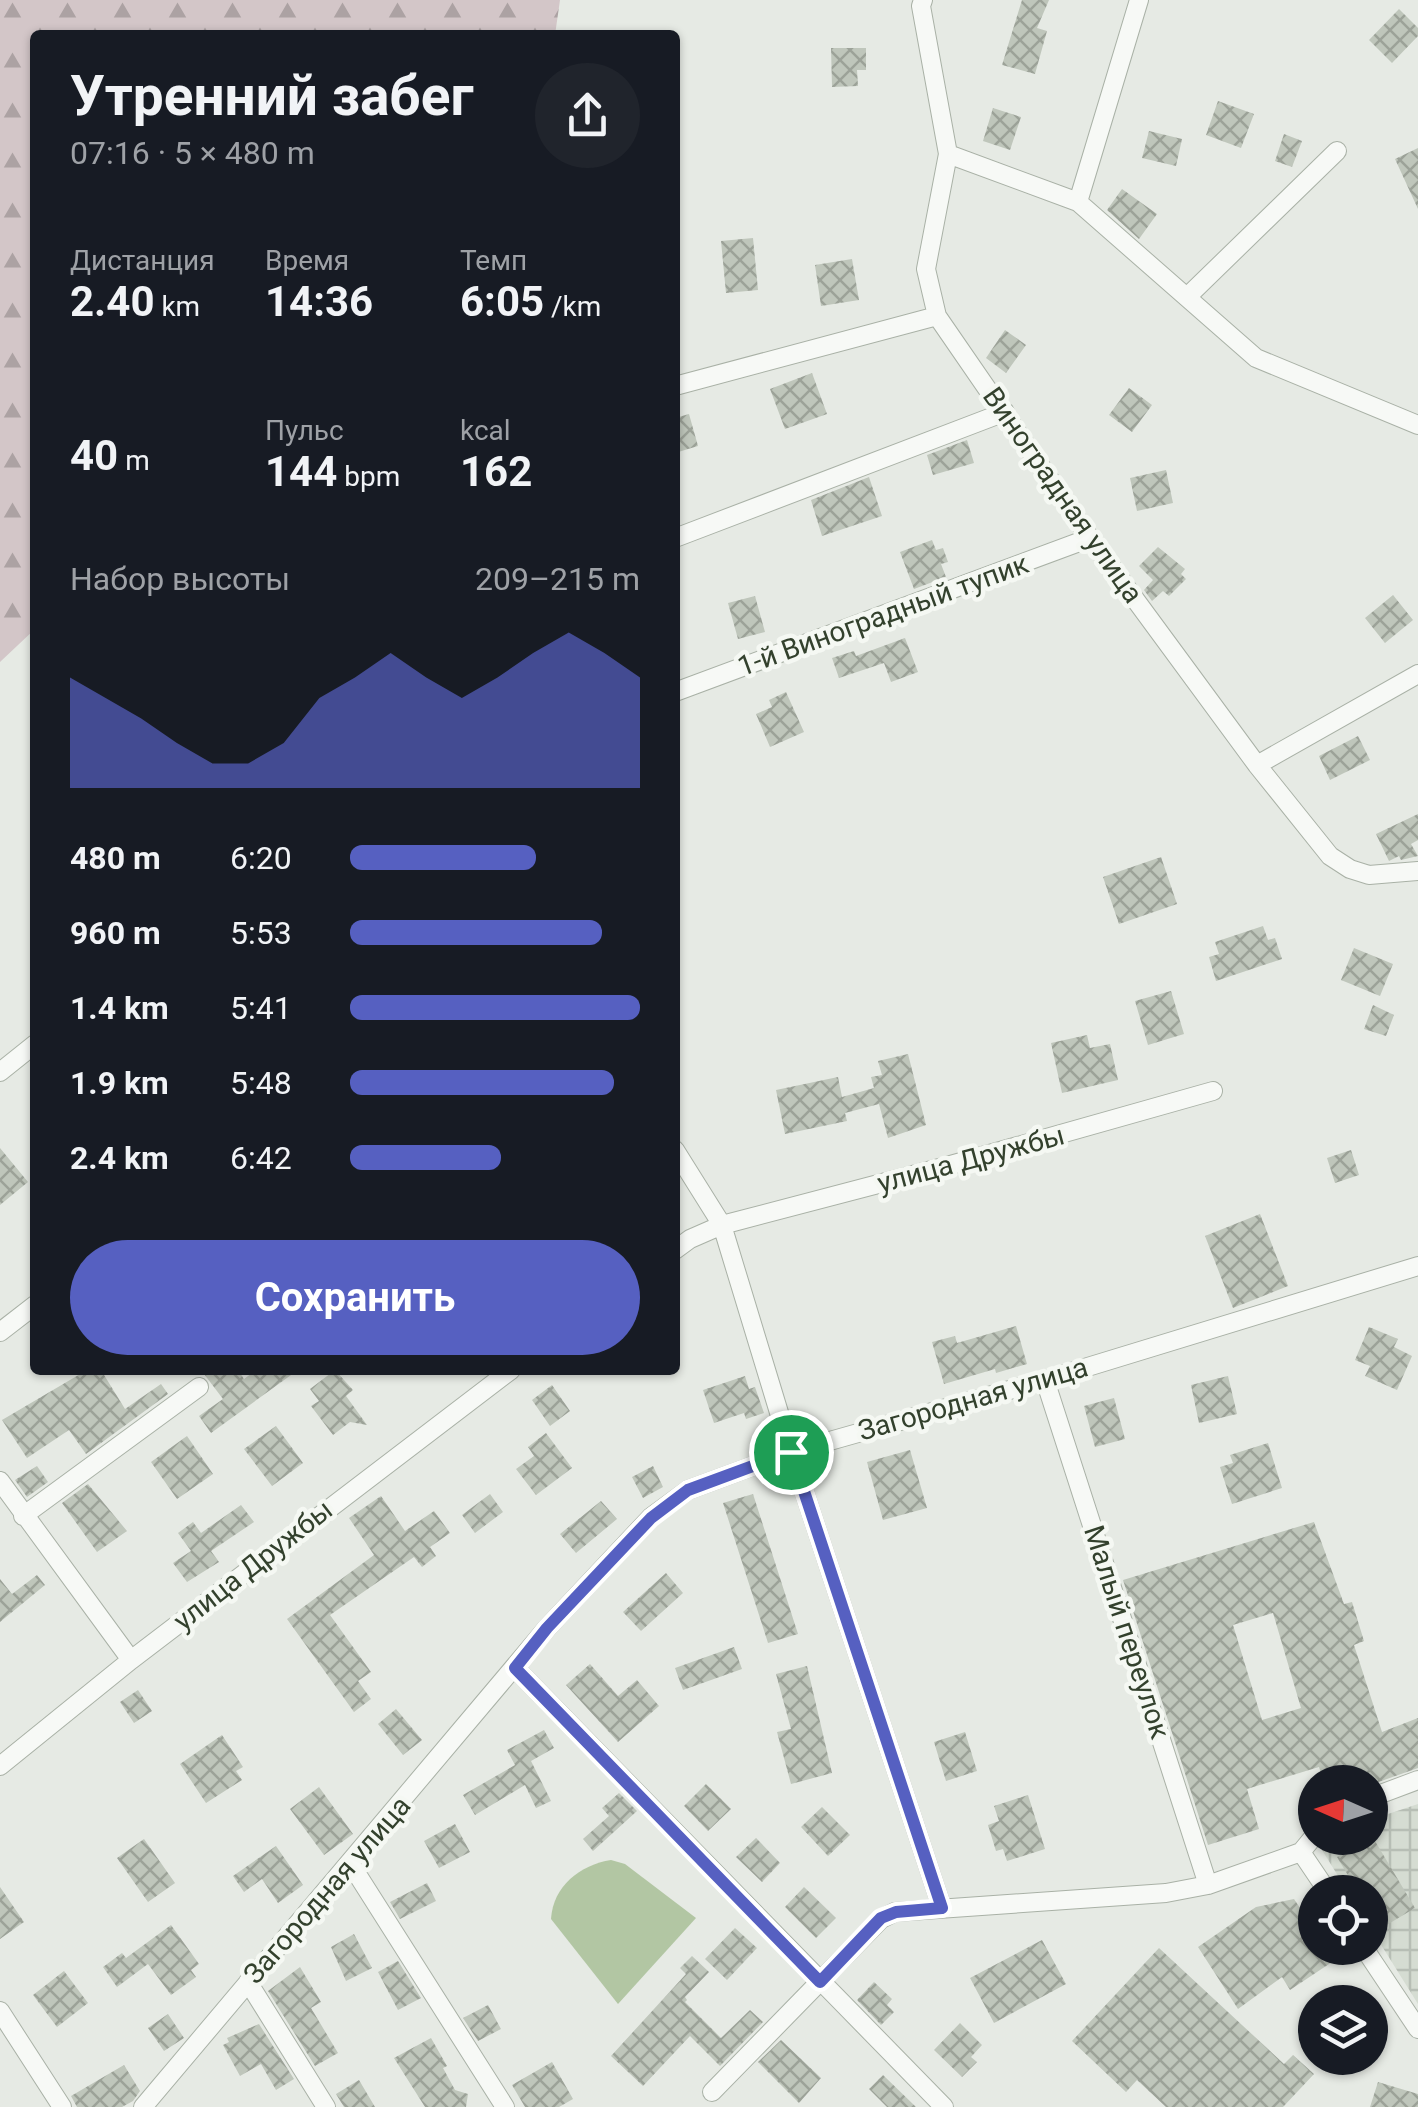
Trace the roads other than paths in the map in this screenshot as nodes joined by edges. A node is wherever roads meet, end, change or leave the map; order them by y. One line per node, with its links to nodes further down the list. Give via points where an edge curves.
1 (924, 0): 4 (street, Виноградная улица)
2 (1140, 0): 5 (street)
3 (1337, 151): 6 (street)
4 (948, 154): 5 (street); 7 (street, Виноградная улица, via 926,269)
5 (1078, 202): 6 (street)
6 (1188, 296): 10 (street, via 1256,358)
7 (936, 316): 8 (street); 9 (street, Виноградная улица)
8 (680, 385)
9 (1005, 412): 11 (street); 12 (street, Виноградная улица)
10 (1418, 425)
11 (680, 536)
12 (1090, 538): 14 (street, 1-й Виноградный тупик); 15 (street, Виноградная улица)
13 (1418, 674): 15 (street)
14 (680, 690)
15 (1257, 765): 16 (street, Виноградная улица, via 1330,856 1370,874)
16 (1418, 871)
17 (30, 1048): 18 (street)
18 (0, 1072)
19 (1213, 1091): 21 (street, улица Дружбы)
20 (680, 1158): 21 (street)
21 (722, 1225): 22 (street, улица Дружбы); 29 (street)
22 (680, 1246)
23 (1418, 1266): 27 (street, Загородная улица)
24 (30, 1309): 25 (street)
25 (0, 1332)
26 (504, 1375): 32 (street, улица Дружбы)
27 (1045, 1380): 29 (street, Загородная улица); 39 (street, Малый переулок)
28 (198, 1387): 31 (street)
29 (791, 1452): 33 (street, Загородная улица, via 688,1490 651,1518); 40 (street)
30 (0, 1481): 31 (street)
31 (23, 1516): 32 (street)
32 (130, 1660): 34 (street, улица Дружбы)
33 (515, 1668): 38 (street, Загородная улица); 43 (street)
34 (0, 1766)
35 (1418, 1780): 36 (street)
36 (1388, 1791)
37 (1298, 1853): 39 (street)
38 (350, 1863): 42 (street, Загородная улица); 50 (street)
39 (1208, 1885): 40 (street)
40 (942, 1908): 43 (street, via 881,1918)
41 (1375, 1965): 45 (street)
42 (248, 1982): 48 (street, Загородная улица); 49 (street)
43 (820, 1982): 46 (street); 51 (street)
44 (0, 2012): 47 (street)
45 (1418, 2029)
46 (712, 2092)
47 (62, 2107)
48 (143, 2107)
49 (326, 2107)
50 (505, 2107)
51 (944, 2107)

